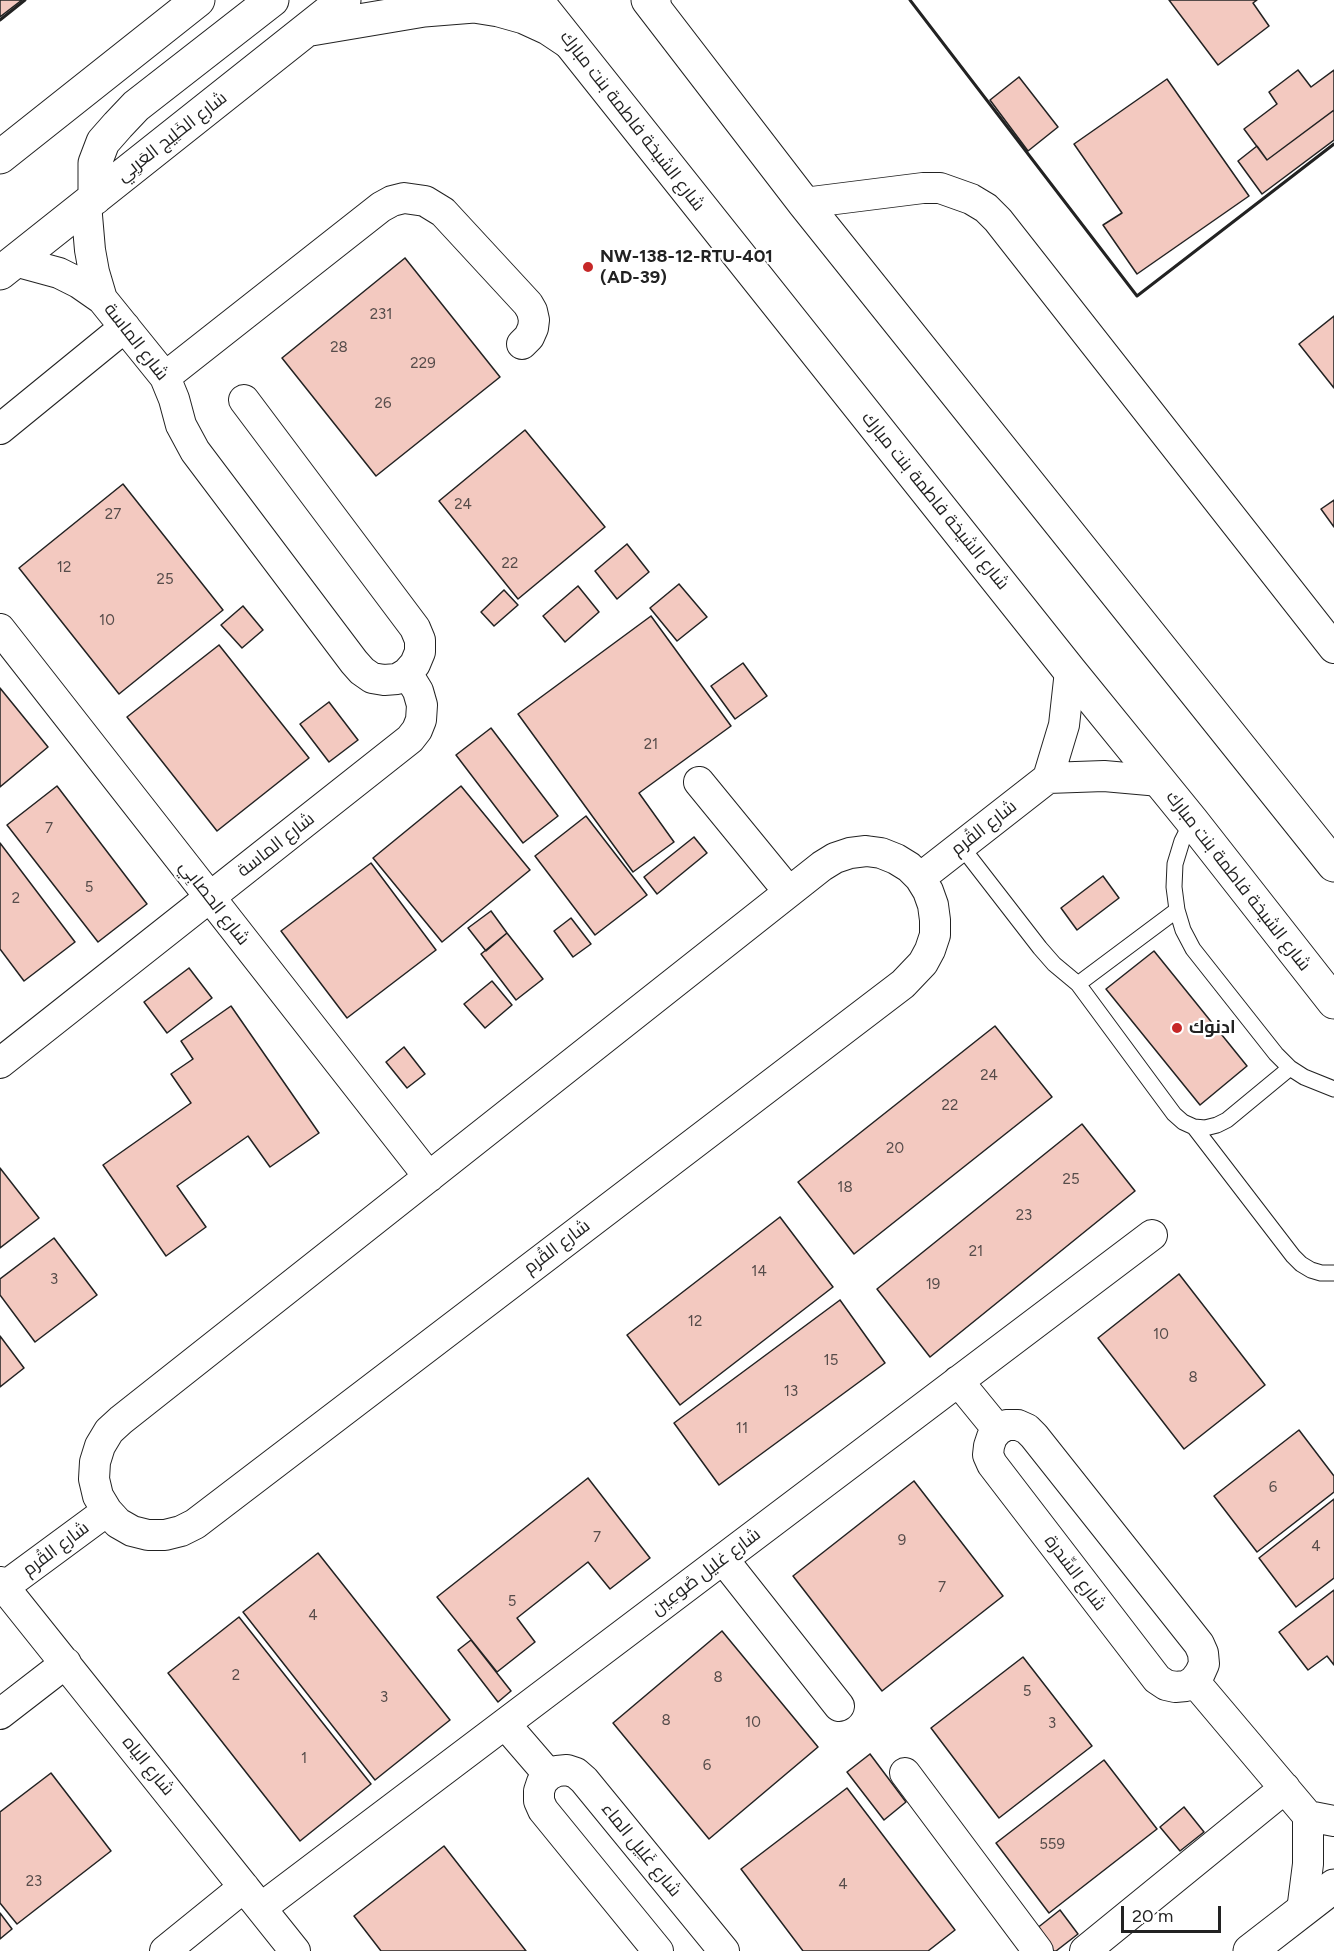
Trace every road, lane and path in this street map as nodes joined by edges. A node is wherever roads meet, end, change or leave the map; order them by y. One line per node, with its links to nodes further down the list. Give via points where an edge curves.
1 (198, 0): 8 (main road)
2 (272, 0): 9 (main road, via 118,124 103,142 95,163)
3 (344, 0): 6 (main road, شارع الخَلِيج العَربِي)
4 (536, 0): 7 (main road, شارع الشيخة فاطمة بنت مبارك)
5 (652, 2): 10 (main road)
6 (308, 30): 7 (main road, via 423,10 474,6 524,18); 9 (main road, شارع الخَلِيج العَربِي)
7 (569, 42): 20 (main road, شارع الشيخة فاطمة بنت مبارك)
8 (0, 157)
9 (91, 201): 11 (main road, شارع الخَلِيج العَربِي); 12 (street, شارع الماسة, via 90,250)
10 (804, 202): 19 (street, via 939,188 972,198 986,208); 27 (main road)
11 (8, 267): 12 (street, شارع الماسة, via 59,273)
12 (102, 299): 13 (street, شارع الماسة)
13 (125, 327): 15 (street, شارع الماسة); 17 (street)
14 (522, 344): 15 (street, via 533,328 528,304 443,212 425,201 404,198 381,207)
15 (165, 377): 21 (street, شارع الماسة, via 181,425 195,451 354,662 372,678 397,679)
16 (244, 400): 21 (street, via 415,628 420,652)
17 (0, 429)
18 (0, 629): 30 (street, شارع الحصابِي)
19 (1334, 648)
20 (1070, 671): 22 (street, via 1064,725); 23 (main road, شارع الشيخة فاطمة بنت مبارك)
21 (407, 673): 30 (street, شارع الماسة, via 422,705 417,730 410,739)
22 (1048, 778): 23 (street, via 1104,776); 26 (street, شارع القُرم)
23 (1160, 781): 25 (main road, شارع الشيخة فاطمة بنت مبارك)
24 (699, 782): 29 (street)
25 (1192, 821): 31 (lane, via 1175,864); 33 (main road, شارع الشيخة فاطمة بنت مبارك)
26 (961, 846): 28 (street, شارع القُرم); 32 (lane, via 1040,948)
27 (1334, 865)
28 (920, 878): 29 (street, شارع القُرم, via 889,856 866,851 836,858); 43 (street, شارع القُرم, via 933,905 934,935 923,963 903,984 195,1524 181,1532 148,1535 132,1531)
29 (789, 892): 38 (street, شارع القُرم)
30 (210, 897): 34 (street, شارع الماسة); 38 (street, شارع الحصابِي)
31 (1177, 910): 32 (lane); 35 (lane, via 1193,949)
32 (1078, 984): 37 (lane, via 1174,1114)
33 (1334, 1002)
34 (0, 1063)
35 (1290, 1068): 36 (lane); 37 (lane, via 1227,1120 1205,1128)
36 (1334, 1089)
37 (1194, 1127): 40 (lane, via 1293,1256 1311,1270)
38 (429, 1176): 43 (street, شارع القُرم, via 109,1431 94,1462 98,1496)
39 (1152, 1235): 41 (street, شارع غليل صُوعِين)
40 (1334, 1273)
41 (958, 1381): 42 (street); 44 (street, شارع غليل صُوعِين)
42 (998, 1430): 47 (street, via 1018,1425 1035,1436 1199,1644 1204,1664); 47 (street, شارع السِّدرة, via 988,1446 992,1464 1151,1672 1166,1685 1186,1686)
43 (107, 1511): 45 (street, شارع القُرم)
44 (723, 1559): 48 (street); 50 (street, شارع غليل صُوعِين)
45 (2, 1585): 46 (street, شارع الياه)
46 (66, 1663): 49 (street); 56 (street, شارع الياه)
47 (1194, 1681): 53 (street)
48 (839, 1706)
49 (0, 1714)
50 (505, 1724): 52 (street); 56 (street, شارع غليل صُوعِين)
51 (905, 1773): 62 (street)
52 (549, 1775): 60 (street, via 539,1791 543,1810); 61 (street, شارع غَلِيل الماء, via 567,1770 584,1780)
53 (1285, 1788): 54 (street); 63 (street)
54 (1321, 1819): 57 (street, via 1308,1864)
55 (1334, 1886): 57 (main road)
56 (253, 1898): 58 (street, شارع غليل صُوعِين); 59 (street, شارع الياه)
57 (1302, 1911): 64 (main road)
58 (165, 1951)
59 (296, 1951)
60 (658, 1951)
61 (724, 1951)
62 (1038, 1951)
63 (1085, 1951)
64 (1250, 1951)

